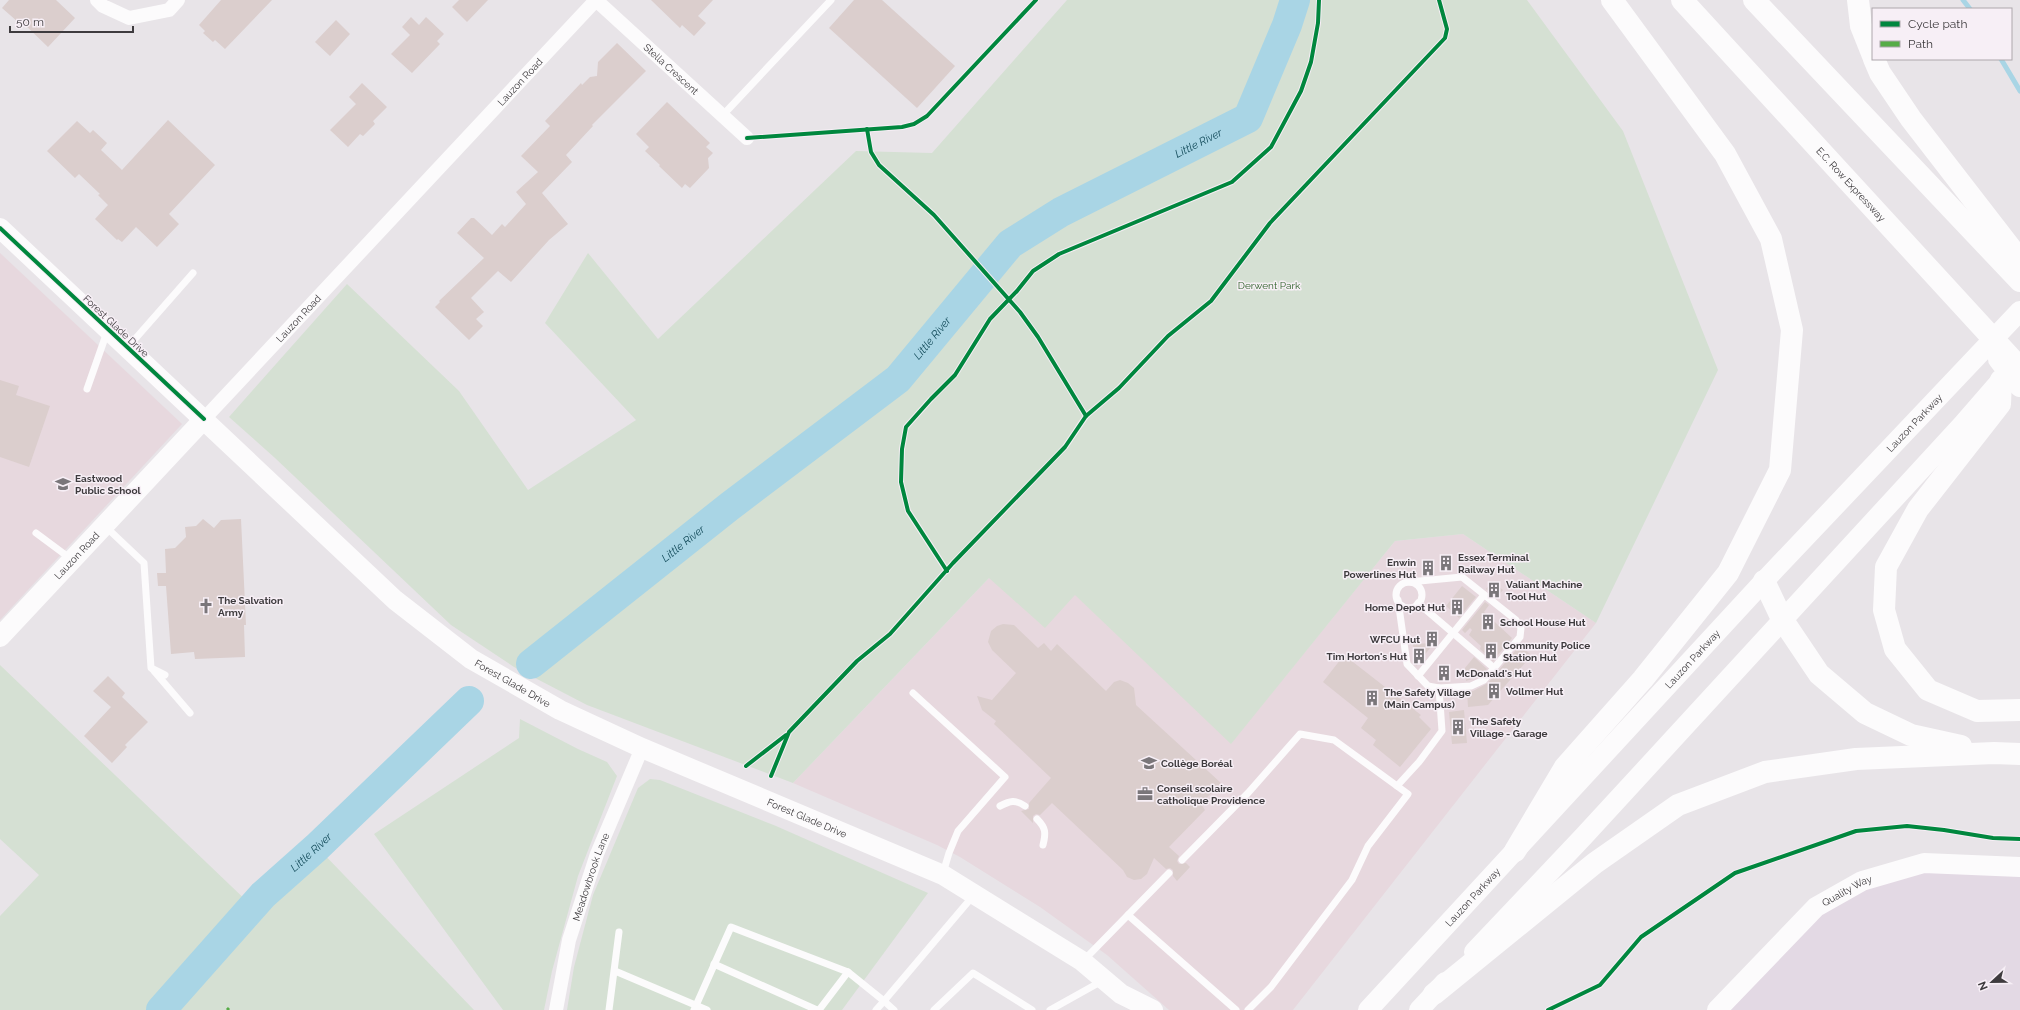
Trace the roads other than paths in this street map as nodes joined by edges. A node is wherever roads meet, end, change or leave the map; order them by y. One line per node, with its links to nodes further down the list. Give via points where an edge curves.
1 (96, 0): 2 (street, via 129,18 169,10)
2 (178, 0)
3 (596, 0): 11 (street, Stella Crescent); 25 (street, Lauzon Road)
4 (831, 0): 11 (lane)
5 (1612, 0): 54 (highway, via 1725,154 1771,239 1792,330 1780,470 1728,573 1643,679 1565,767)
6 (1682, 0): 16 (highway, E.C. Row Expressway)
7 (1754, 0): 17 (highway)
8 (1858, 0): 9 (highway, via 1861,26)
9 (1872, 54)
10 (1874, 60): 14 (highway, via 1880,73 1911,119)
11 (722, 116): 12 (street, Stella Crescent)
12 (747, 138)
13 (0, 228): 19 (street, Forest Glade Drive)
14 (2020, 260)
15 (193, 273): 20 (lane)
16 (1939, 278): 22 (highway, E.C. Row Expressway); 23 (highway)
17 (2020, 280)
18 (2020, 310): 30 (street, Lauzon Parkway)
19 (108, 330): 20 (street, Forest Glade Drive); 24 (lane)
20 (127, 348): 25 (street, Forest Glade Drive)
21 (2020, 359): 23 (street)
22 (2020, 368)
23 (2010, 383): 26 (highway, via 2000,404)
24 (87, 389)
25 (204, 419): 27 (street, Lauzon Road); 46 (street, Forest Glade Drive, via 395,600 471,659 560,710)
26 (1968, 430): 35 (street); 44 (highway, via 1918,509 1886,567 1884,610 1895,649 1928,690 1977,711)
27 (104, 525): 29 (street, Lauzon Road); 38 (lane, via 144,563)
28 (36, 533): 29 (lane)
29 (72, 560): 37 (street, Lauzon Road)
30 (1764, 581): 35 (highway); 54 (street, Lauzon Parkway)
31 (1409, 582): 32 (lane, via 1462,577); 33 (lane, via 1398,588); 34 (lane, via 1417,585 1421,591)
32 (1484, 595): 36 (lane); 39 (lane, via 1516,620 1520,628 1520,637)
33 (1398, 600): 34 (lane, via 1407,607); 41 (lane, via 1407,664)
34 (1418, 603): 36 (lane)
35 (1782, 619): 47 (highway, via 1819,674 1865,713 1911,735); 67 (street, via 1583,837)
36 (1453, 632): 39 (lane); 41 (lane)
37 (0, 637)
38 (151, 668): 40 (lane); 45 (lane)
39 (1494, 668): 42 (lane, via 1484,680 1470,686)
40 (165, 675)
41 (1418, 676): 42 (lane, via 1428,686)
42 (1439, 688): 49 (lane, via 1442,731 1420,762)
43 (913, 693): 58 (lane, via 1005,777 958,831)
44 (2020, 710)
45 (190, 713)
46 (642, 748): 58 (street, Forest Glade Drive); 71 (street, Meadowbrook Lane, via 597,854 568,940)
47 (1994, 753): 48 (highway); 67 (highway, via 1856,758 1765,772 1678,805 1595,863)
48 (2020, 754)
49 (1397, 786): 55 (lane, via 1334,740 1300,734 1253,788); 82 (lane, via 1408,794 1368,846 1352,880 1271,987)
50 (1000, 806): 51 (lane, via 1009,801 1017,801)
51 (1025, 806)
52 (1038, 819): 53 (lane, via 1046,834)
53 (1043, 845)
54 (1515, 851): 83 (street, Lauzon Parkway)
55 (1182, 860)
56 (2020, 867): 85 (street, Quality Way, via 1924,863 1862,881 1816,907)
57 (1169, 873): 60 (lane)
58 (943, 875): 59 (street, Forest Glade Drive)
59 (975, 894): 62 (street, Forest Glade Drive); 68 (lane)
60 (1128, 915): 62 (lane); 81 (lane)
61 (619, 932): 64 (lane)
62 (1082, 961): 66 (street, Forest Glade Drive)
63 (714, 964): 65 (lane, via 731,927); 70 (lane); 74 (lane)
64 (615, 971): 70 (lane); 72 (lane)
65 (848, 972): 68 (lane); 74 (lane)
66 (1104, 979): 69 (street, Forest Glade Drive); 79 (lane)
67 (1434, 994): 84 (street)
68 (884, 1001): 75 (lane); 76 (lane)
69 (1126, 1002): 80 (street, Forest Glade Drive)
70 (694, 1007): 73 (lane)
71 (556, 1010)
72 (609, 1010)
73 (707, 1010)
74 (818, 1010)
75 (876, 1010)
76 (894, 1010)
77 (934, 1010): 78 (lane, via 973,973)
78 (1032, 1010)
79 (1050, 1010)
80 (1153, 1010)
81 (1236, 1010)
82 (1248, 1010)
83 (1368, 1010)
84 (1419, 1010)
85 (1717, 1010)

